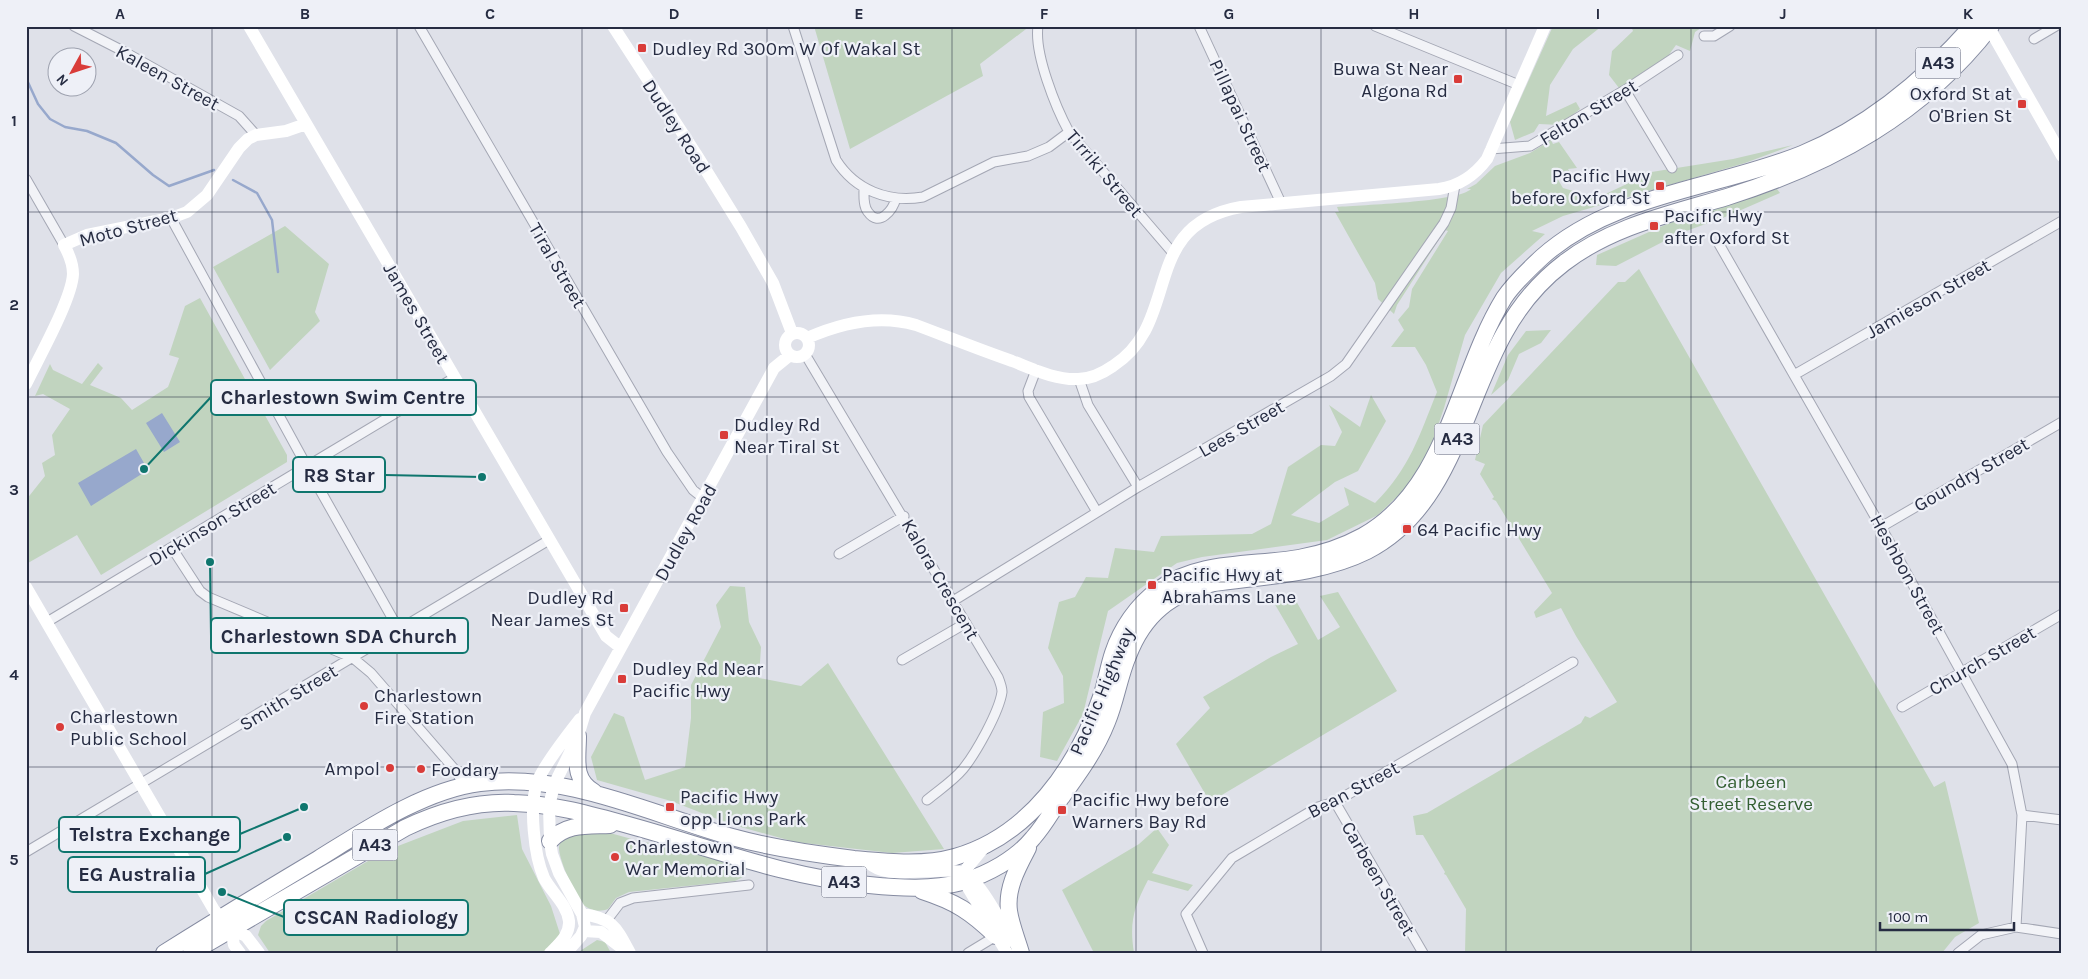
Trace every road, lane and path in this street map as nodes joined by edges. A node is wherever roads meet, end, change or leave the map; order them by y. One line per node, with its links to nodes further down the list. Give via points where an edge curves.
1 (74, 26): 21 (street, Kaleen Street, via 239,116)
2 (249, 26): 19 (street, James Street)
3 (419, 26): 48 (street, Tiral Street, via 667,452 693,490)
4 (613, 26): 35 (street, Dudley Road, via 741,227 773,283)
5 (793, 26): 27 (street, via 836,160 844,173)
6 (1038, 26): 20 (street, Tirriki Street, via 1040,54 1060,116)
7 (1199, 26): 29 (street, Pillapai Street)
8 (1375, 26): 17 (street)
9 (1545, 26): 17 (street)
10 (1730, 26): 14 (street, via 1714,36)
11 (1972, 26): 82 (highway, Pacific Highway / A43, via 1918,81 1871,116 1825,143 1781,161 1612,213 1550,250 1503,299 1468,373 1440,444 1417,487 1402,505 1364,536 1336,549 1300,558 1222,566 1185,575 1156,590 1123,630 1114,650 1102,696 1080,749 1059,781 1016,825)
12 (2056, 26): 15 (street)
13 (1990, 27): 23 (street); 80 (highway, Pacific Highway / A43, via 1923,97 1861,141 1789,176 1615,232 1552,272 1513,318 1493,355 1445,468 1418,509 1395,532 1367,551 1316,568 1214,583 1186,591 1161,607 1141,632 1128,656 1108,720 1095,749)
14 (1704, 36)
15 (2034, 39)
16 (1678, 55): 18 (street, Felton Street)
17 (1519, 84): 22 (street)
18 (1625, 90): 22 (street, Felton Street, via 1530,146); 24 (street)
19 (306, 124): 21 (street, via 286,131); 42 (street, James Street)
20 (1069, 132): 28 (street, via 1049,147 1028,156 994,162 928,195); 34 (street, Tirriki Street)
21 (256, 135): 30 (street, Moto Street, via 239,148 207,195 187,212)
22 (1491, 149): 26 (street, via 1481,166)
23 (2062, 156)
24 (1672, 168)
25 (26, 179): 33 (street)
26 (1455, 185): 29 (street); 47 (street, Lees Street, via 1451,208 1444,223 1346,364 1331,376)
27 (864, 188): 28 (street); 28 (street, via 866,209 876,217 884,217 891,212)
28 (896, 198)
29 (1281, 203): 34 (street, via 1230,209 1211,216 1193,227)
30 (171, 218): 33 (street, Moto Street, via 88,235); 46 (street)
31 (2062, 220): 41 (street, Jamieson Street)
32 (1719, 244): 41 (street, Heshbon Street)
33 (64, 245): 39 (street, via 73,274 70,291)
34 (1173, 254): 43 (street, via 1152,316 1139,342 1128,355 1104,372)
35 (792, 333): 36 (street, via 800,333); 38 (street, via 785,341)
36 (807, 338): 37 (street, via 809,346); 40 (street, via 849,323 896,321 916,325)
37 (805, 354): 38 (street); 50 (street, Kalora Crescent)
38 (790, 355): 48 (street, Dudley Road, via 774,368)
39 (29, 370): 44 (street)
40 (1036, 370): 43 (street); 49 (street, via 1029,397)
41 (1794, 375): 51 (street, Heshbon Street)
42 (454, 378): 46 (street, Dickinson Street); 52 (street, James Street)
43 (1079, 379): 47 (street, via 1088,405)
44 (26, 384)
45 (2062, 422): 51 (street, Goundry Street)
46 (307, 467): 53 (street, Dickinson Street); 60 (street)
47 (1138, 487): 49 (street, Lees Street)
48 (703, 498): 61 (street, Dudley Road)
49 (1097, 512): 56 (street, Lees Street)
50 (904, 516): 54 (street); 56 (street, Kalora Crescent)
51 (1881, 527): 65 (street, Heshbon Street)
52 (549, 540): 60 (street, Smith Street); 61 (street, James Street, via 606,636)
53 (172, 548): 58 (street, Dickinson Street); 62 (street, via 200,591 208,597)
54 (838, 554)
55 (26, 587): 58 (street)
56 (953, 601): 59 (street, Kalora Crescent)
57 (2062, 614): 65 (street, Church Street)
58 (47, 622): 70 (street)
59 (966, 623): 63 (street); 74 (street, Kalora Crescent, via 998,677 1002,690 999,702 963,769)
60 (400, 630): 62 (street, Smith Street)
61 (620, 647): 67 (street, Dudley Road)
62 (353, 658): 70 (street, Smith Street); 72 (street, via 378,681 456,771)
63 (902, 660)
64 (1573, 662): 75 (street, Bean Street)
65 (1962, 670): 66 (street, Church Street); 77 (street, Heshbon Street, via 2012,764)
66 (1902, 707)
67 (585, 714): 68 (street, Dudley Road); 69 (street, Dudley Road)
68 (578, 736): 71 (street, Dudley Road); 73 (highway, via 580,779 586,788)
69 (537, 782): 71 (highway, Pacific Highway / A43); 72 (highway, Pacific Highway / A43); 76 (street)
70 (141, 784): 83 (street, Smith Street); 89 (street)
71 (554, 785): 73 (highway, Pacific Highway / A43); 76 (street, Dudley Road)
72 (464, 786): 89 (highway, Pacific Highway / A43, via 377,823)
73 (598, 795): 84 (highway, Pacific Highway / A43, via 738,839 800,852)
74 (927, 800)
75 (1335, 802): 107 (street, Bean Street, via 1318,807 1232,858 1186,914); 108 (street, Carbeen Street)
76 (542, 805): 79 (highway, Pacific Highway / A43); 81 (street); 92 (highway, Pacific Highway / A43, via 512,802 475,806 419,821); 100 (street, via 534,831 542,871 569,920 565,936)
77 (2022, 815): 78 (street); 91 (street, Heshbon Street)
78 (2062, 820)
79 (627, 825): 81 (highway, via 571,827); 87 (highway, Pacific Highway / A43, via 799,874 851,884)
80 (1032, 839): 85 (highway, Pacific Highway / A43, via 1002,864); 106 (highway, via 1013,880 1009,899)
81 (550, 841): 88 (street, via 559,873)
82 (986, 845): 84 (highway, Pacific Highway / A43, via 946,859 909,863); 85 (street)
83 (26, 852)
84 (863, 860): 85 (street, via 882,870 953,871)
85 (966, 878): 87 (highway, Pacific Highway / A43, via 941,886); 95 (street); 106 (street)
86 (748, 885): 90 (street, via 633,898 620,903)
87 (911, 888): 95 (highway, via 957,904)
88 (582, 914): 90 (street); 93 (street)
89 (220, 917): 92 (street); 96 (highway, Pacific Highway / A43)
90 (607, 920): 103 (street)
91 (2016, 927): 94 (street); 109 (street, via 1981,935)
92 (231, 929): 97 (highway, Pacific Highway / A43); 98 (street, via 234,945); 99 (street, via 246,936)
93 (584, 931): 101 (street); 102 (street, via 596,930 605,934)
94 (2062, 934)
95 (996, 936): 104 (street); 105 (street)
96 (164, 953)
97 (191, 953)
98 (240, 953)
99 (259, 953)
100 (550, 953)
101 (566, 953)
102 (626, 953)
103 (630, 953)
104 (968, 953)
105 (1007, 953)
106 (1021, 953)
107 (1203, 953)
108 (1423, 953)
109 (1958, 953)

